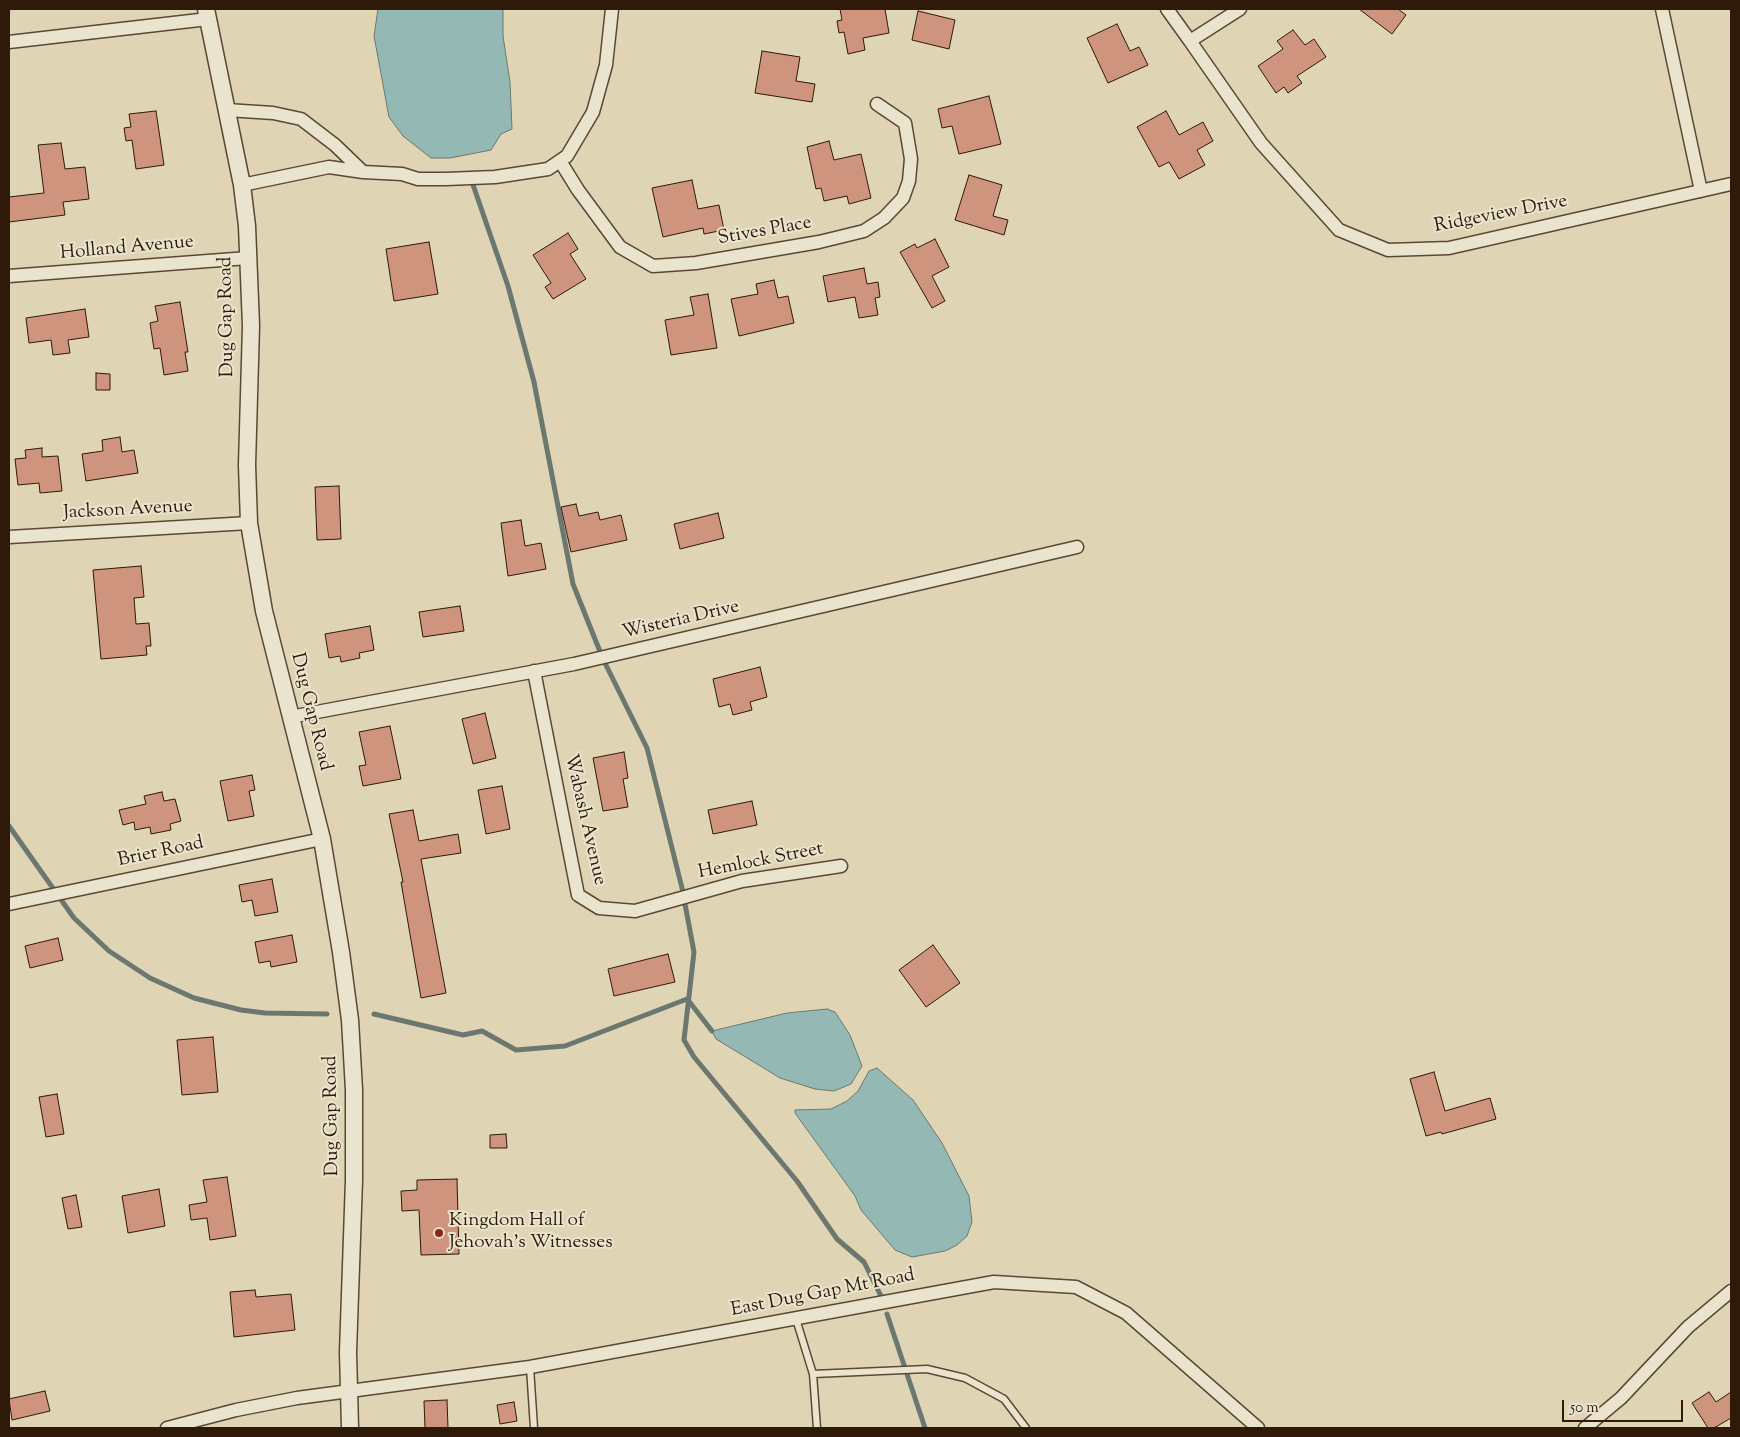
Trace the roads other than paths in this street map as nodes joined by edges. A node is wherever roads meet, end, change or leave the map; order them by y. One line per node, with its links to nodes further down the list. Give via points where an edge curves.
1 (612, 9): 10 (street, via 606,64 593,112 567,156)
2 (1167, 9): 7 (street, Ridgeview Drive)
3 (1240, 9): 7 (street)
4 (1662, 9): 14 (street)
5 (207, 14): 6 (street); 9 (street, Dug Gap Road)
6 (9, 42)
7 (1190, 42): 14 (street, Ridgeview Drive, via 1261,143 1339,230 1388,250 1448,248)
8 (877, 104): 10 (street, Stives Place, via 905,123 911,159 903,198 884,218 864,231 820,242 696,263 653,266 620,247)
9 (227, 110): 11 (street, via 273,113 301,119 335,145); 13 (street, Dug Gap Road)
10 (560, 161): 11 (street, via 548,170 495,178 418,179 402,174)
11 (362, 172): 13 (street, via 330,167)
12 (1731, 184): 14 (street, Ridgeview Drive)
13 (242, 185): 15 (street, Dug Gap Road)
14 (1701, 191)
15 (248, 258): 16 (street, Holland Avenue); 17 (street, Dug Gap Road, via 251,326 247,464)
16 (9, 276)
17 (249, 523): 18 (street, Jackson Avenue); 21 (street, Dug Gap Road, via 264,611)
18 (9, 536)
19 (1077, 547): 20 (street, Wisteria Drive, via 864,599)
20 (534, 671): 21 (street, Wisteria Drive); 24 (street, Wabash Avenue, via 578,895 599,908 635,911)
21 (290, 717): 22 (street, Dug Gap Road)
22 (322, 839): 25 (street, Brier Road); 30 (street, Dug Gap Road, via 350,1020 354,1090)
23 (841, 866): 24 (street, Hemlock Street, via 742,881)
24 (689, 896)
25 (9, 904)
26 (1731, 1291): 37 (street, via 1688,1327 1621,1398)
27 (796, 1319): 28 (street, East Dug Gap Mt Road); 29 (lane); 36 (street, East Dug Gap Mt Road, via 994,1282 1076,1287 1126,1313)
28 (530, 1367): 30 (street, East Dug Gap Mt Road); 33 (lane)
29 (813, 1374): 34 (lane); 35 (lane, via 927,1369 965,1378 1004,1399)
30 (349, 1390): 31 (street, East Dug Gap Mt Road, via 236,1410); 32 (street, Dug Gap Road)
31 (167, 1428)
32 (350, 1428)
33 (534, 1428)
34 (817, 1428)
35 (1026, 1428)
36 (1258, 1428)
37 (1585, 1428)

